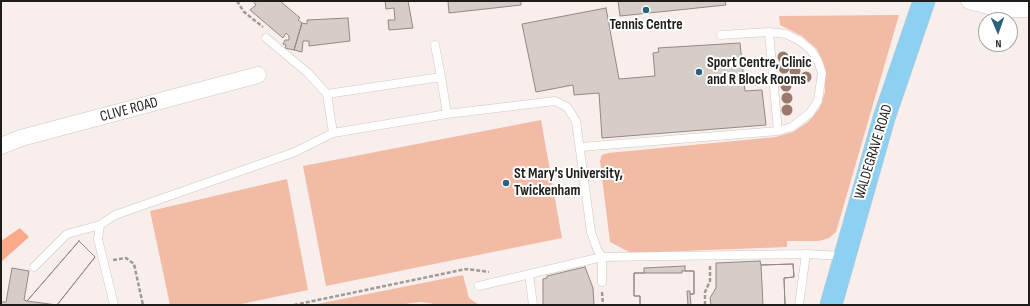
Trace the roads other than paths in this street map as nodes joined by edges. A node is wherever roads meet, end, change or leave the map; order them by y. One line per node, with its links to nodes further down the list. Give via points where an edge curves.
1 (924, 1): 18 (main road, WALDEGRAVE ROAD, via 884,118)
2 (969, 1): 3 (street, via 1001,9)
3 (1029, 9)
4 (769, 32): 5 (lane); 12 (lane); 12 (lane, via 786,34 800,41 811,50 822,73 818,101 810,113 792,127)
5 (720, 35)
6 (266, 38): 10 (lane, via 308,72)
7 (435, 45): 9 (lane)
8 (258, 75): 14 (street, CLIVE ROAD, via 21,138)
9 (441, 77): 10 (lane); 11 (lane)
10 (327, 94): 13 (lane)
11 (447, 114): 13 (lane); 15 (lane, via 555,101 567,107 576,121)
12 (778, 131): 15 (lane)
13 (333, 133): 16 (lane, via 296,152 115,215)
14 (1, 146)
15 (581, 147): 19 (lane, via 592,232)
16 (100, 225): 20 (lane, via 67,234); 24 (lane, via 98,239)
17 (806, 254): 18 (lane); 19 (lane); 26 (lane)
18 (844, 256): 27 (main road, WALDEGRAVE ROAD)
19 (602, 258): 21 (lane); 22 (lane)
20 (34, 266)
21 (529, 274): 23 (lane); 25 (lane)
22 (602, 282)
23 (479, 286)
24 (114, 305)
25 (533, 305)
26 (799, 305)
27 (831, 305)

